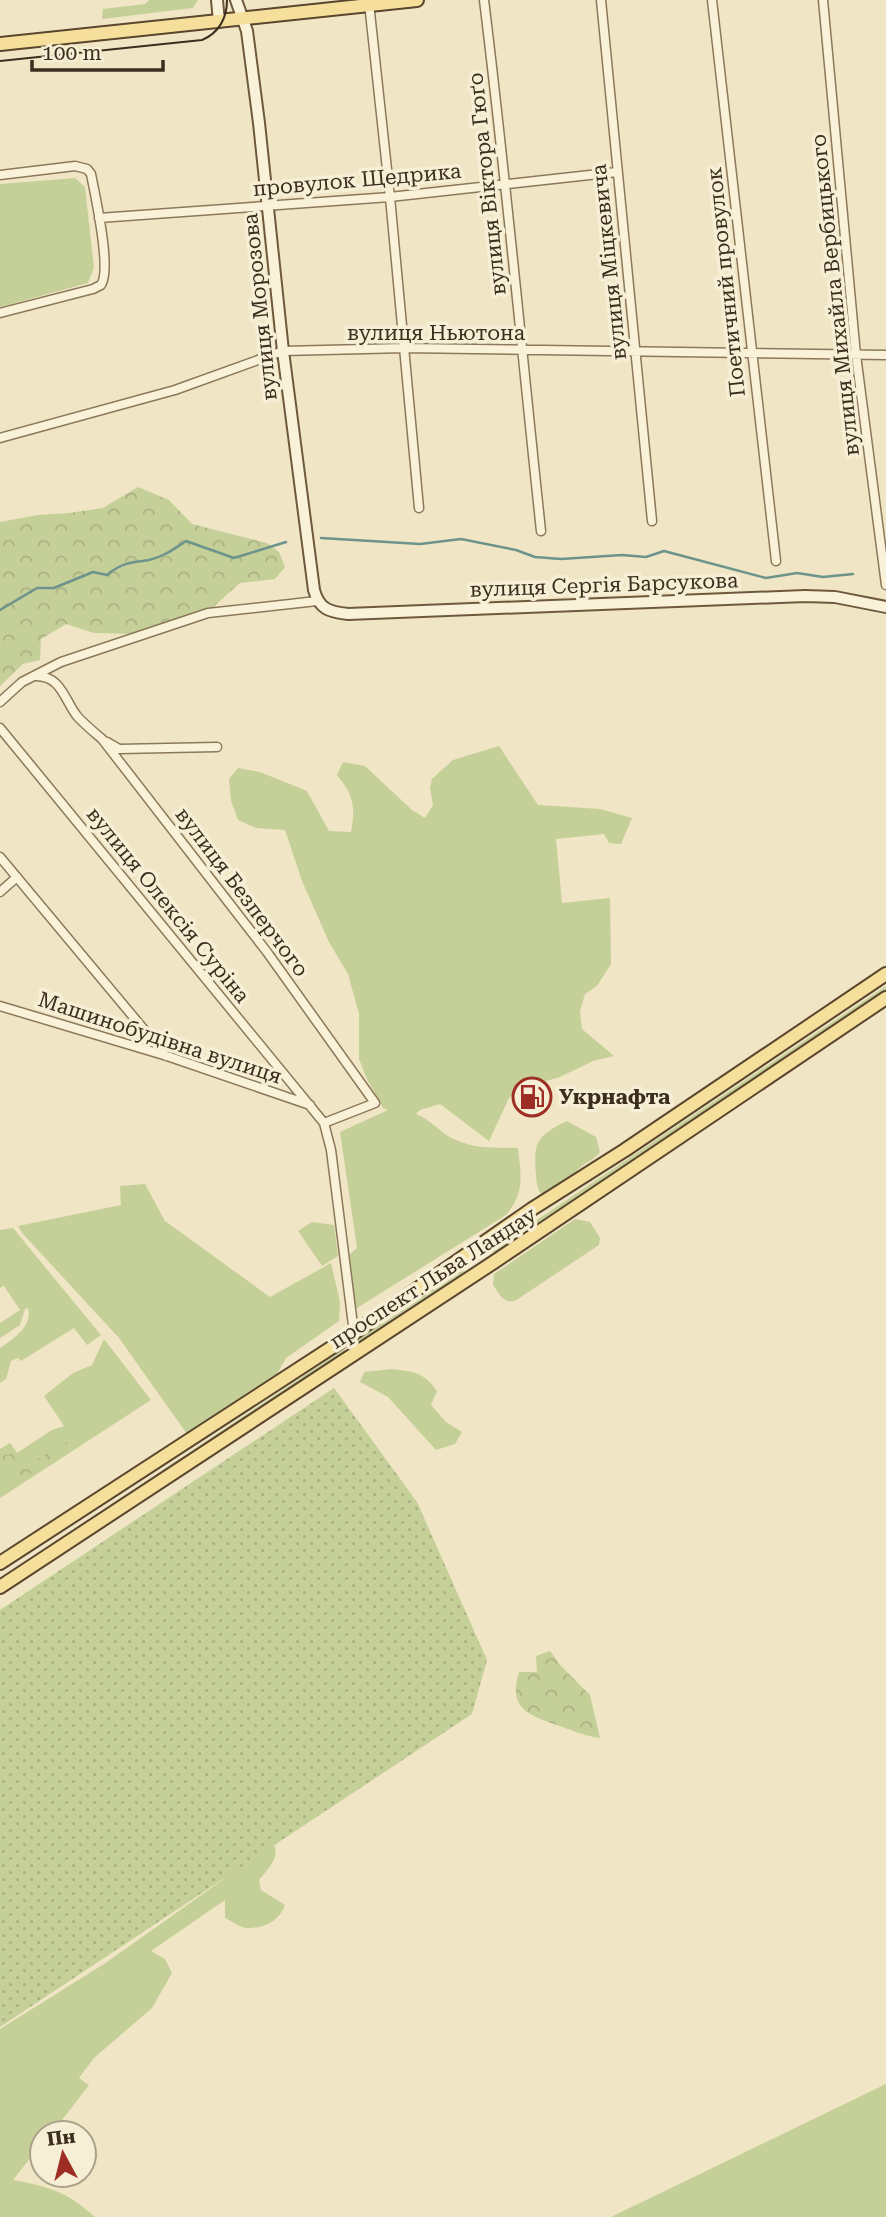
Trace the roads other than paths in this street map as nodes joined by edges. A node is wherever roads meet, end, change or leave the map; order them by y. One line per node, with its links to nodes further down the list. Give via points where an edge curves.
1 (217, 0): 10 (main road)
2 (236, 0): 9 (main road, вулиця Морозова)
3 (417, 0): 8 (main road)
4 (484, 0): 14 (street, вулиця Віктора Гюґо)
5 (601, 0): 12 (street, вулиця Міцкевича)
6 (712, 0): 23 (street, Поетичний провулок)
7 (823, 0): 24 (street, вулиця Михайла Вербицького)
8 (369, 3): 9 (main road); 15 (street)
9 (243, 19): 10 (main road); 16 (main road, вулиця Морозова)
10 (219, 22): 11 (main road)
11 (0, 44)
12 (617, 172): 14 (street, провулок Щедрика); 20 (street, вулиця Міцкевича)
13 (0, 175): 17 (street, via 82,166 91,174)
14 (506, 184): 15 (street, провулок Щедрика); 22 (street, вулиця Віктора Гюґо)
15 (390, 197): 16 (street, провулок Щедрика); 19 (street)
16 (268, 205): 17 (street, провулок Щедрика); 21 (main road, вулиця Морозова)
17 (99, 218): 18 (street, via 105,272 101,285)
18 (0, 313)
19 (404, 348): 21 (street, вулиця Ньютона); 22 (street, вулиця Ньютона); 27 (street)
20 (636, 350): 22 (street, вулиця Ньютона); 23 (street, вулиця Ньютона); 28 (street, вулиця Міцкевича)
21 (283, 351): 26 (street, вулиця Ньютона, via 175,390); 32 (main road, вулиця Морозова)
22 (522, 351): 29 (street, вулиця Віктора Гюґо)
23 (751, 355): 24 (street, вулиця Ньютона); 30 (street, Поетичний провулок)
24 (856, 355): 25 (street, вулиця Ньютона); 31 (street, вулиця Михайла Вербицького)
25 (886, 355)
26 (0, 438)
27 (419, 508)
28 (652, 521)
29 (541, 531)
30 (776, 561)
31 (886, 585)
32 (320, 604): 33 (main road, вулиця Сергія Барсукова, via 348,614 805,596); 34 (street, via 208,613 61,662)
33 (886, 607)
34 (36, 676): 35 (street); 37 (street, вулиця Безперчого, via 46,676 59,685 78,717)
35 (0, 702)
36 (0, 728): 46 (street, вулиця Олексія Суріна)
37 (102, 739): 38 (street, via 119,749); 47 (street, вулиця Безперчого, via 267,952 374,1103)
38 (217, 747)
39 (0, 857): 40 (street)
40 (17, 877): 41 (street); 45 (street)
41 (0, 892)
42 (886, 974): 48 (main road, проспект Льва Ландау)
43 (886, 998): 49 (main road, проспект Льва Ландау)
44 (0, 1006): 45 (street, Машинобудівна вулиця)
45 (167, 1056): 46 (street, Машинобудівна вулиця)
46 (310, 1105): 47 (street, вулиця Олексія Суріна)
47 (324, 1123): 50 (street)
48 (482, 1244): 49 (main road); 50 (main road, проспект Льва Ландау)
49 (494, 1262): 52 (main road, проспект Льва Ландау)
50 (354, 1333): 51 (main road, проспект Льва Ландау)
51 (0, 1563)
52 (0, 1587)

